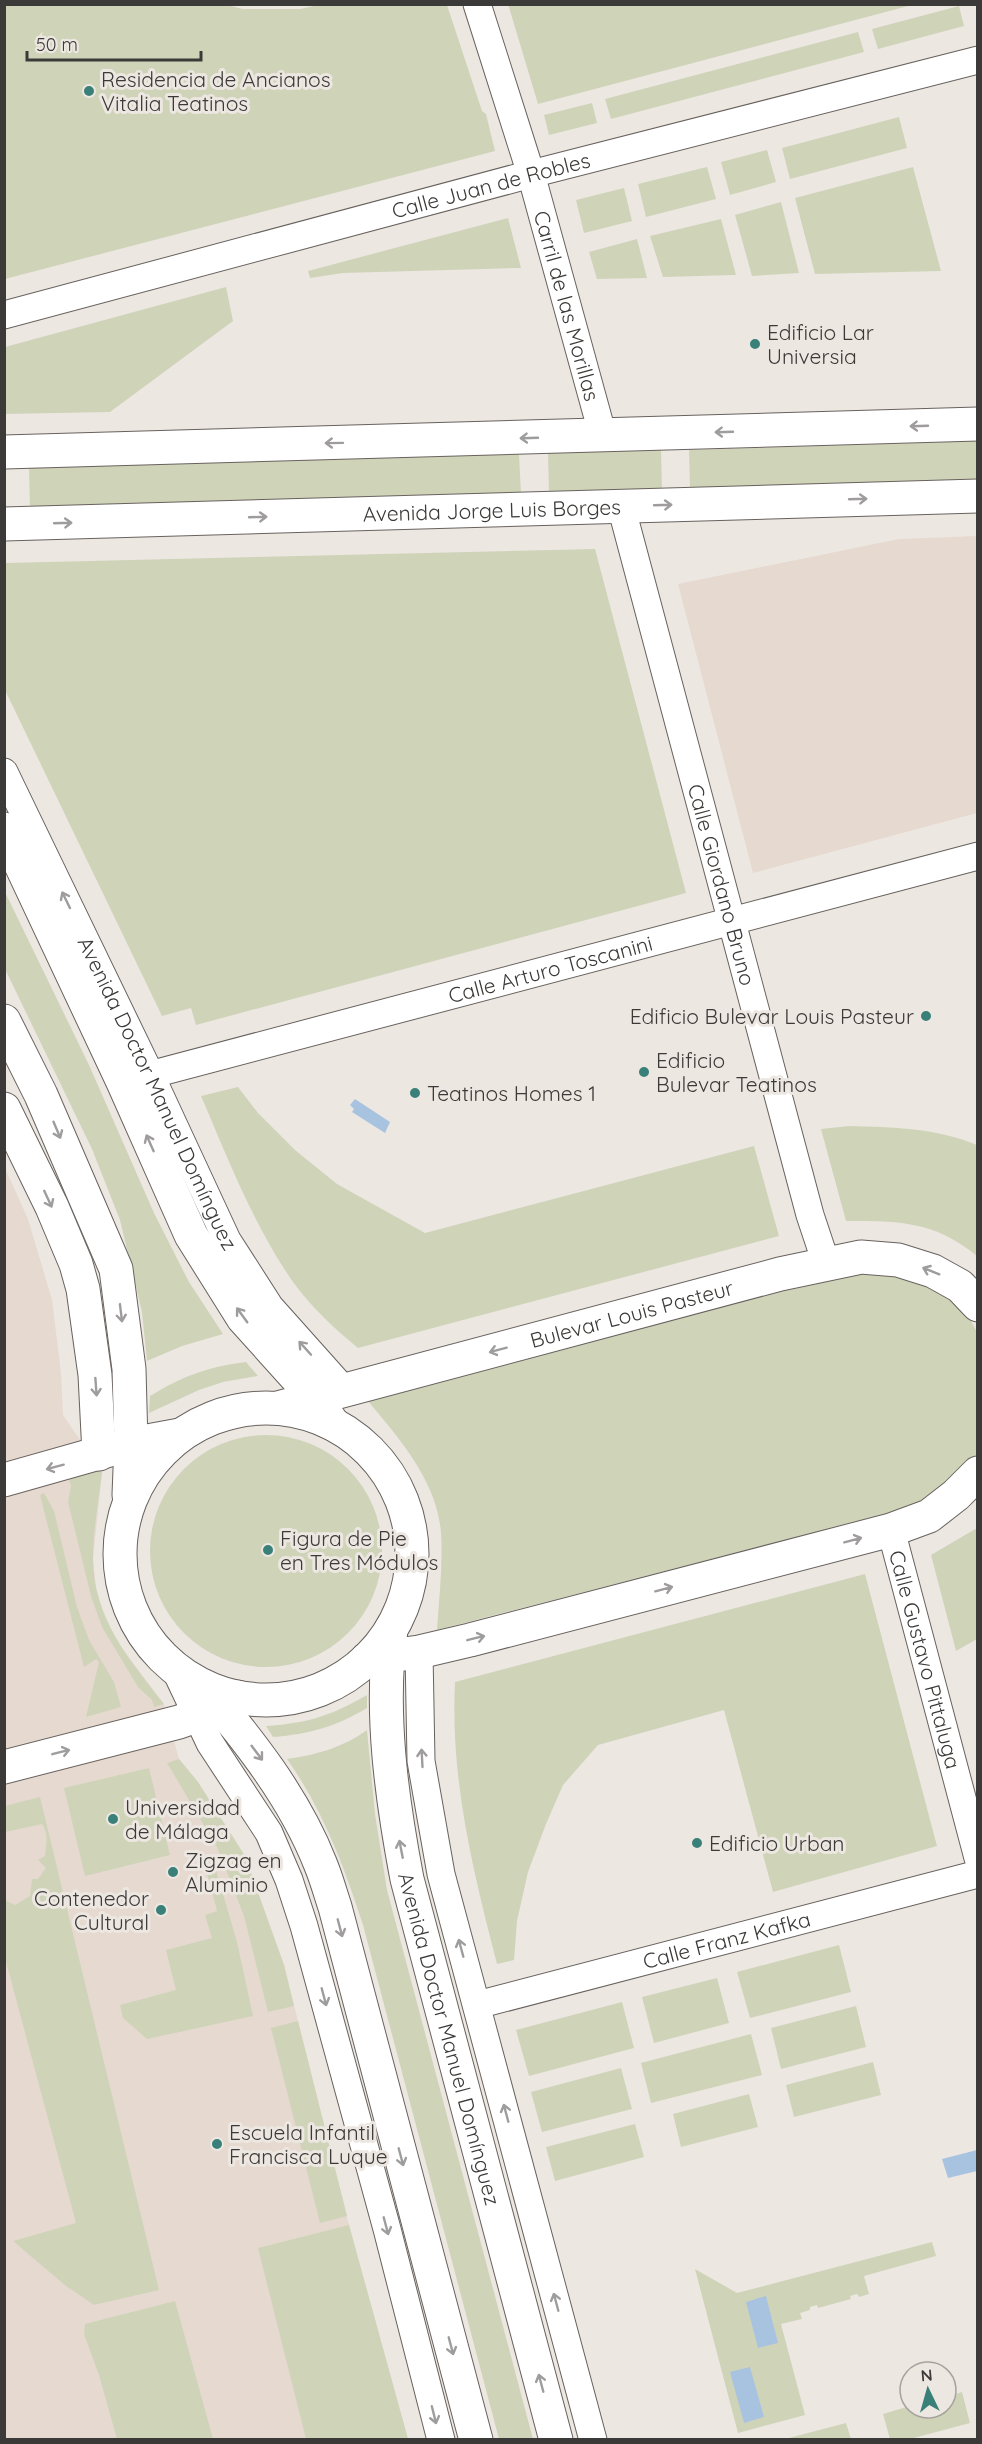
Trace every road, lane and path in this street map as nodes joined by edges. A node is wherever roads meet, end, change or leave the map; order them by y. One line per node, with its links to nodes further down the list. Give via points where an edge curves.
1 (477, 4): 3 (street, Carril de las Morillas)
2 (978, 60): 3 (street, Calle Juan de Robles)
3 (531, 174): 4 (street, Calle Juan de Robles); 6 (street, Carril de las Morillas)
4 (4, 315)
5 (978, 424): 6 (main road, one-way to 6)
6 (603, 436): 7 (main road, one-way to 7)
7 (4, 452)
8 (978, 496): 9 (main road, Avenida Jorge Luis Borges, one-way to 8)
9 (621, 506): 10 (main road, Avenida Jorge Luis Borges, one-way to 9); 14 (street, Calle Giordano Bruno)
10 (4, 524)
11 (4, 772): 17 (street, Avenida Doctor Manuel Domínguez, one-way to 11)
12 (4, 829): 17 (main road, Avenida Doctor Manuel Domínguez)
13 (978, 856): 14 (street, Calle Arturo Toscanini)
14 (730, 922): 17 (street, Calle Arturo Toscanini); 20 (street, Calle Giordano Bruno)
15 (4, 1021): 18 (main road)
16 (4, 1062): 18 (main road)
17 (137, 1078): 22 (main road, Avenida Doctor Manuel Domínguez, one-way to 17, via 243,1318 191,1235)
18 (41, 1095): 26 (main road, one-way to 26, via 116,1269 129,1369)
19 (4, 1109): 27 (main road, one-way to 27, via 52,1208 83,1288 95,1375)
20 (826, 1263): 21 (main road, Bulevar Louis Pasteur, one-way to 20, via 960,1286 933,1271 898,1260 861,1257); 22 (main road, Bulevar Louis Pasteur, one-way to 22)
21 (978, 1305)
22 (330, 1394): 23 (main road, Bulevar Louis Pasteur); 24 (main road, Avenida Doctor Manuel Domínguez)
23 (278, 1408): 24 (main road, via 307,1413); 25 (main road, via 227,1413)
24 (333, 1424): 32 (main road, via 360,1442 382,1465 399,1492 409,1522 413,1554 409,1586)
25 (180, 1435): 26 (main road); 30 (main road, via 150,1464)
26 (131, 1444): 27 (main road); 30 (main road)
27 (99, 1454): 29 (main road, one-way to 29)
28 (978, 1473): 31 (main road, via 929,1516)
29 (4, 1480)
30 (129, 1500): 33 (main road, via 120,1536 120,1574 130,1610 149,1642)
31 (891, 1530): 32 (main road, one-way to 31); 35 (street, Calle Gustavo Pittaluga)
32 (391, 1649): 33 (main road, via 307,1694); 37 (street, Avenida Doctor Manuel Domínguez, one-way to 32, via 441,1874 421,1761); 40 (main road, Avenida Doctor Manuel Domínguez, one-way to 32, via 407,1879 387,1715)
33 (215, 1702): 34 (main road, one-way to 33); 38 (street, one-way to 38, via 210,1743 269,1833 307,1937); 39 (main road, one-way to 39, via 262,1759 295,1812 320,1863)
34 (4, 1767)
35 (978, 1858)
36 (978, 1874): 37 (street, Calle Franz Kafka)
37 (477, 2005): 41 (street, Avenida Doctor Manuel Domínguez, one-way to 37)
38 (441, 2439)
39 (476, 2439)
40 (556, 2439)
41 (593, 2439)

